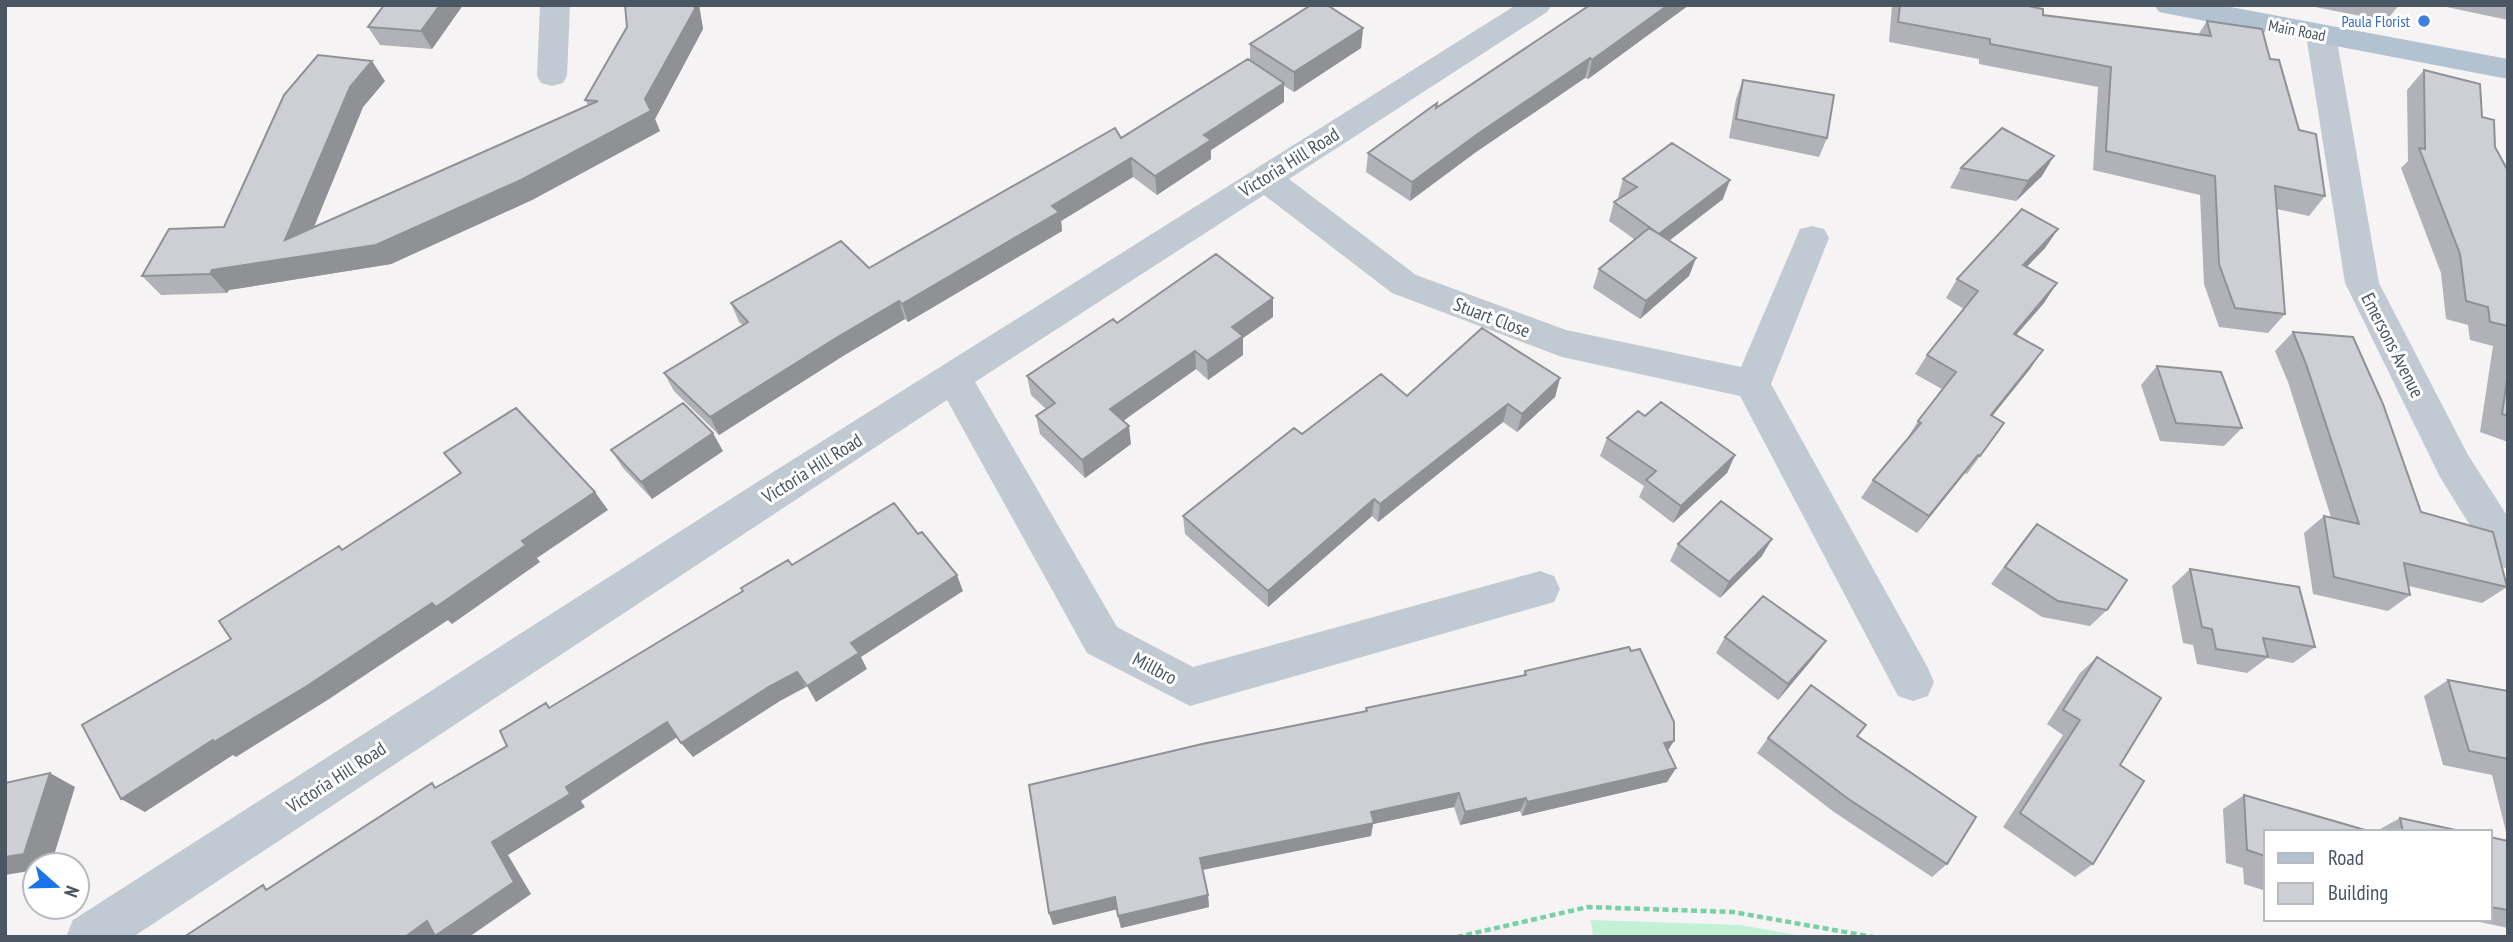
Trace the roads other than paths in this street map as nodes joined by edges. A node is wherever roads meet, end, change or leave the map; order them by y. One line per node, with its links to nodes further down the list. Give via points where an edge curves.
1 (555, 5): 7 (street)
2 (1537, 5): 8 (street, Victoria Hill Road)
3 (2169, 5): 4 (main road, Main Road)
4 (2227, 11): 5 (main road, Main Road)
5 (2321, 35): 6 (main road, Main Road); 12 (street, Emersons Avenue, via 2362,283 2454,466)
6 (2508, 69)
7 (552, 76)
8 (1265, 178): 10 (street, Victoria Hill Road); 11 (street, Stuart Close, via 1404,284 1562,343)
9 (1812, 238): 11 (street)
10 (953, 377): 13 (street, Millbro, via 1102,640 1191,687); 15 (street, Victoria Hill Road)
11 (1752, 384): 14 (street)
12 (2508, 552)
13 (1540, 589)
14 (1913, 682)
15 (90, 937)

